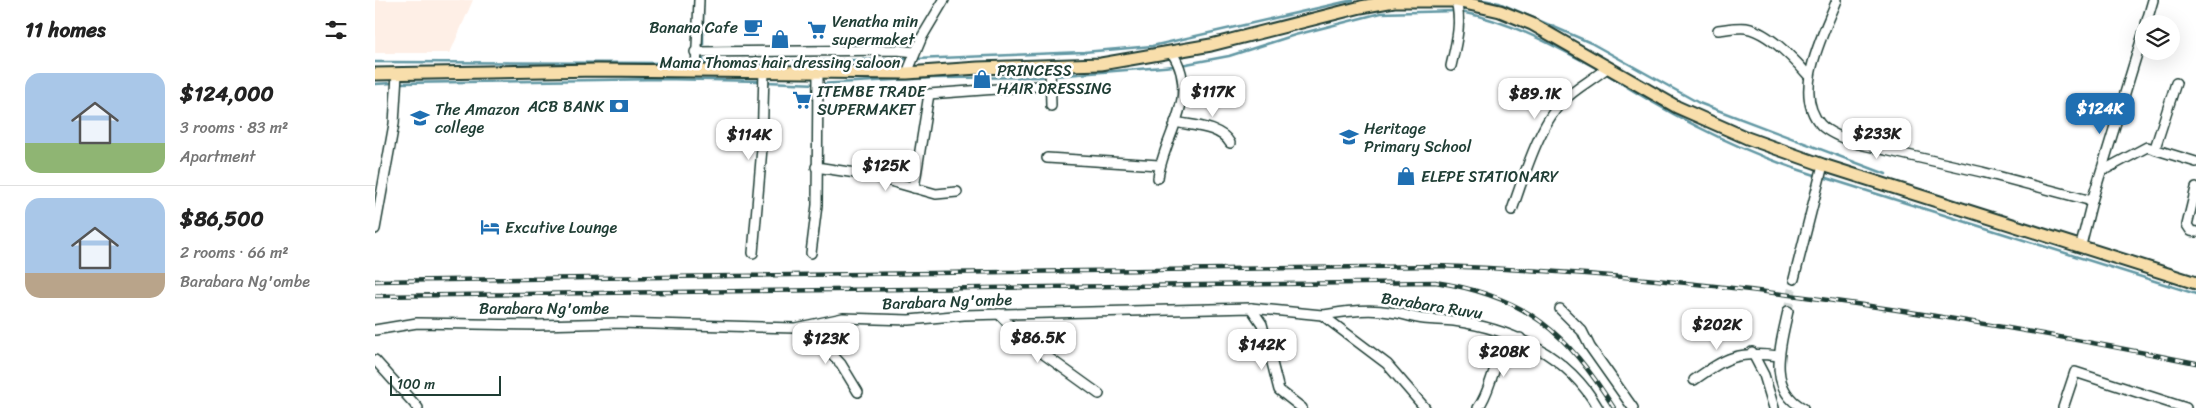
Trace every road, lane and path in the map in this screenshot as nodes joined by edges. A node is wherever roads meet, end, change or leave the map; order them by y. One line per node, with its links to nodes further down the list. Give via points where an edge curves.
1 (699, 0): 8 (street)
2 (944, 0): 9 (street)
3 (1837, 0): 21 (street)
4 (2153, 0): 6 (street)
5 (1456, 1): 10 (main road, via 1393,1 1369,5); 13 (street, via 1458,38); 14 (main road, via 1500,11 1532,24)
6 (2149, 15)
7 (1718, 30): 21 (street, via 1743,28 1756,32 1791,56)
8 (695, 52): 9 (street); 15 (street)
9 (915, 52): 18 (street)
10 (1172, 53): 12 (main road, via 1101,64); 25 (street, via 1180,65 1185,90)
11 (2135, 60): 33 (street)
12 (1050, 66): 18 (main road); 23 (street)
13 (1451, 66)
14 (1608, 67): 30 (main road, via 1714,125); 41 (street, via 1567,97 1554,111 1533,152)
15 (696, 70): 16 (main road); 20 (main road)
16 (764, 71): 17 (main road); 46 (street, via 762,148)
17 (817, 72): 18 (main road); 32 (street)
18 (907, 73)
19 (375, 74): 20 (main road)
20 (397, 74): 35 (street, via 394,124)
21 (1808, 75): 40 (street, via 1813,111 1821,125 1846,140)
22 (2176, 83): 27 (street)
23 (1052, 85): 24 (street); 37 (street, via 929,94)
24 (1051, 106)
25 (1175, 122): 26 (street, via 1217,132); 31 (street)
26 (1230, 143)
27 (2155, 148): 29 (street); 33 (street, via 2143,147)
28 (1047, 158): 31 (street)
29 (2196, 162)
30 (1823, 165): 44 (main road); 47 (street)
31 (1159, 166): 36 (street)
32 (815, 167): 37 (street, via 869,175); 45 (street, via 816,220)
33 (2102, 171): 40 (street)
34 (375, 173): 35 (street)
35 (385, 174): 42 (street)
36 (1157, 178)
37 (915, 188): 39 (street, via 936,194)
38 (2196, 188): 43 (street, via 2187,225)
39 (957, 192)
40 (2092, 201): 44 (street)
41 (1512, 210)
42 (375, 229)
43 (2196, 232)
44 (2081, 245): 48 (main road)
45 (811, 252)
46 (753, 253)
47 (1794, 279)
48 (2196, 282)
49 (1251, 308): 52 (street, Barabara Ng'ombe); 53 (street, Barabara Ng'ombe); 64 (street, via 1262,324 1279,390)
50 (1560, 309): 68 (street, via 1582,331)
51 (1788, 311): 58 (street)
52 (999, 314): 54 (street, Barabara Ng'ombe, via 909,320 843,318); 62 (street, via 1024,340)
53 (1322, 316): 56 (street, Barabara Ruvu, via 1361,310 1389,311 1422,319 1463,323); 65 (street, via 1387,364)
54 (807, 327): 55 (street, Barabara Ng'ombe, via 417,323); 61 (street, via 841,364)
55 (375, 330)
56 (1520, 338): 66 (street, via 1497,364); 67 (street, Barabara Ruvu, via 1550,355 1580,383)
57 (1752, 352): 58 (street); 60 (street, via 1733,356); 69 (street, via 1764,375)
58 (1779, 356): 70 (street, via 1785,394)
59 (375, 360): 63 (street)
60 (1694, 380)
61 (858, 392)
62 (1099, 394)
63 (418, 408)
64 (1302, 408)
65 (1425, 408)
66 (1478, 408)
67 (1598, 408)
68 (1633, 408)
69 (1774, 408)
70 (1803, 408)
71 (2063, 408): 72 (street, via 2075,372)
72 (2187, 408)

